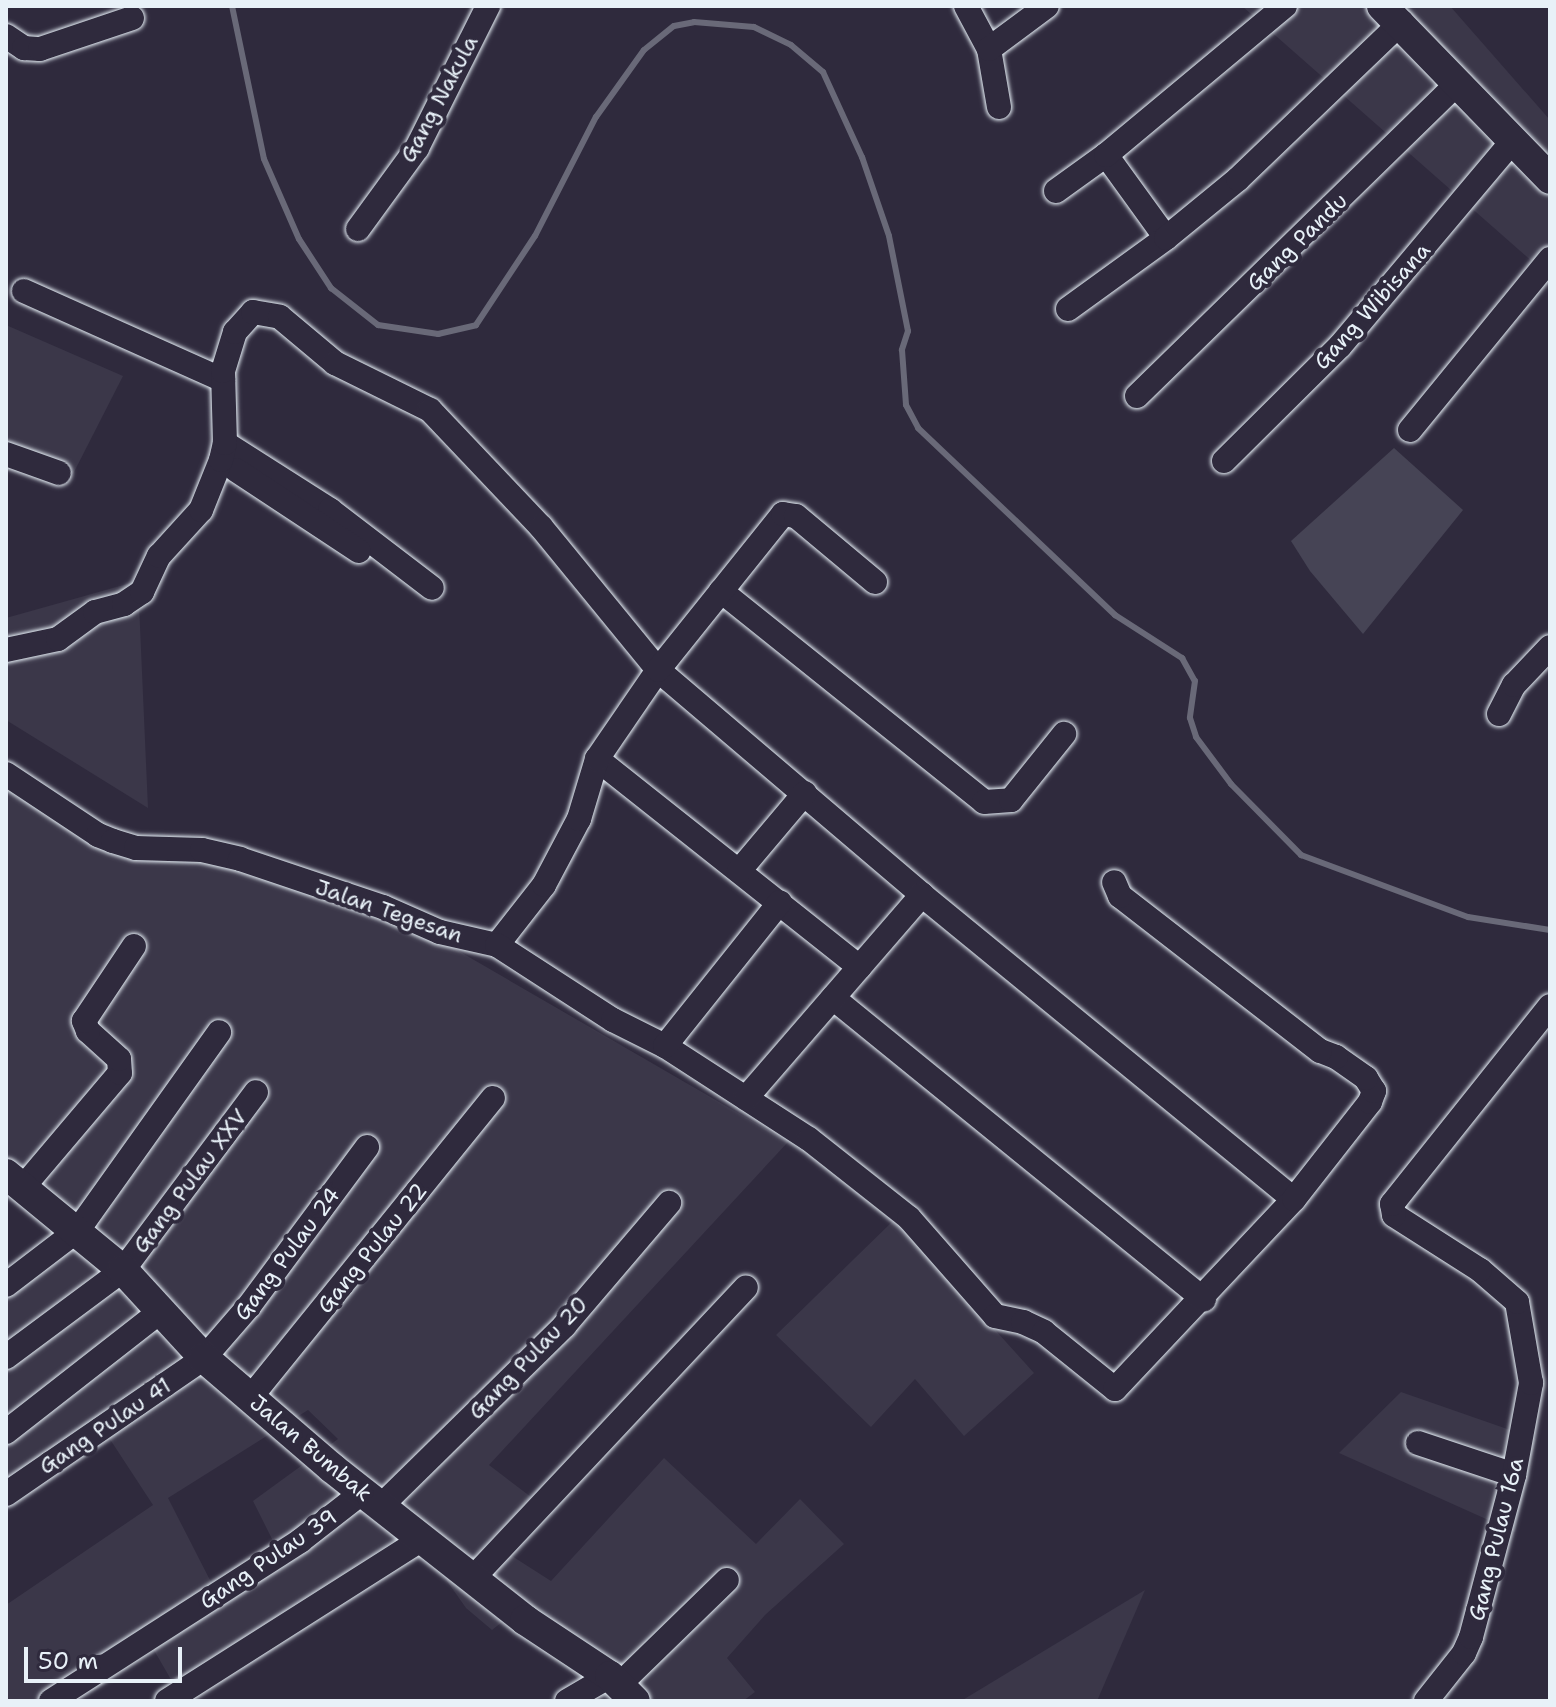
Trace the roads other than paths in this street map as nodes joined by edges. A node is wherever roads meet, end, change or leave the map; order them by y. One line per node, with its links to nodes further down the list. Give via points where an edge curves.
1 (488, 6): 15 (street, Gang Nakula, via 417,148)
2 (966, 6): 8 (street)
3 (1047, 6): 8 (street)
4 (1285, 6): 12 (street)
5 (1392, 14): 9 (street); 16 (street, via 1238,179)
6 (132, 18): 7 (street, via 40,49 24,48)
7 (6, 36)
8 (989, 49): 10 (street)
9 (1456, 85): 11 (street); 21 (street, Gang Pandu)
10 (999, 107)
11 (1512, 142): 13 (street); 25 (street, Gang Wibisana, via 1359,326)
12 (1106, 155): 14 (street); 16 (street)
13 (1550, 179)
14 (1056, 191)
15 (358, 229)
16 (1166, 238): 19 (street)
17 (1550, 259): 22 (street)
18 (24, 291): 20 (street)
19 (1068, 309)
20 (223, 380): 23 (street); 33 (street, via 235,332 253,312 280,317 335,363 430,410 541,527)
21 (1137, 396)
22 (1410, 430)
23 (223, 451): 27 (street); 29 (street, via 330,510); 32 (street, via 201,510 159,556 133,600 95,612 58,639)
24 (6, 454): 26 (street)
25 (1224, 461)
26 (59, 473)
27 (366, 555)
28 (875, 582): 30 (street, via 796,516 783,514)
29 (432, 588)
30 (721, 591): 33 (street); 35 (street, via 984,802 1011,800)
31 (1550, 647): 34 (street, via 1514,685)
32 (6, 650)
33 (658, 670): 36 (street); 38 (street)
34 (1499, 714)
35 (1064, 734)
36 (597, 759): 39 (street); 43 (street, via 579,819 544,885)
37 (6, 774): 43 (street, Jalan Tegesan, via 113,841 240,859 440,932)
38 (805, 793): 39 (street); 41 (street)
39 (739, 871): 42 (street)
40 (1114, 882): 55 (street, via 1120,896 1320,1051 1366,1078 1374,1091)
41 (922, 895): 45 (street); 55 (street)
42 (780, 902): 45 (street); 49 (street)
43 (497, 945): 49 (street, via 613,1020)
44 (134, 946): 54 (street, via 84,1021 119,1059 120,1073)
45 (859, 967): 46 (street)
46 (833, 998): 52 (street); 61 (street)
47 (1550, 1006): 65 (street, via 1392,1204 1394,1215 1480,1270 1517,1302)
48 (219, 1032): 57 (street)
49 (665, 1046): 52 (street)
50 (256, 1092): 58 (street, Gang Pulau XXV)
51 (493, 1098): 66 (street, Gang Pulau 22)
52 (746, 1098): 61 (street, via 809,1139 909,1218 995,1316 1044,1332 1115,1389)
53 (367, 1147): 64 (street, Gang Pulau 24)
54 (15, 1180): 57 (street, Jalan Bumbak)
55 (1294, 1199): 61 (street)
56 (669, 1203): 71 (street, Gang Pulau 20, via 564,1326)
57 (78, 1230): 58 (street, Jalan Bumbak); 59 (street)
58 (123, 1270): 62 (street, Jalan Bumbak); 63 (street, Gang Pulau XXV)
59 (6, 1285)
60 (746, 1287): 73 (street)
61 (1204, 1299)
62 (161, 1311): 64 (street, Jalan Bumbak); 67 (street)
63 (6, 1357)
64 (204, 1358): 66 (street, Jalan Bumbak); 70 (street, Gang Pulau 41)
65 (1541, 1384): 69 (street, Gang Pulau 16a)
66 (250, 1398): 71 (street, Jalan Bumbak)
67 (6, 1432)
68 (1418, 1443): 69 (street)
69 (1514, 1475): 79 (street, Gang Pulau 16a, via 1471,1637)
70 (6, 1494)
71 (372, 1499): 72 (street, Jalan Bumbak); 76 (street, Gang Pulau 39)
72 (421, 1540): 73 (street, Jalan Bumbak); 77 (street)
73 (472, 1579): 75 (street, Jalan Bumbak)
74 (727, 1580): 75 (street)
75 (622, 1687): 78 (street)
76 (51, 1701)
77 (167, 1701)
78 (567, 1701)
79 (1426, 1701)

